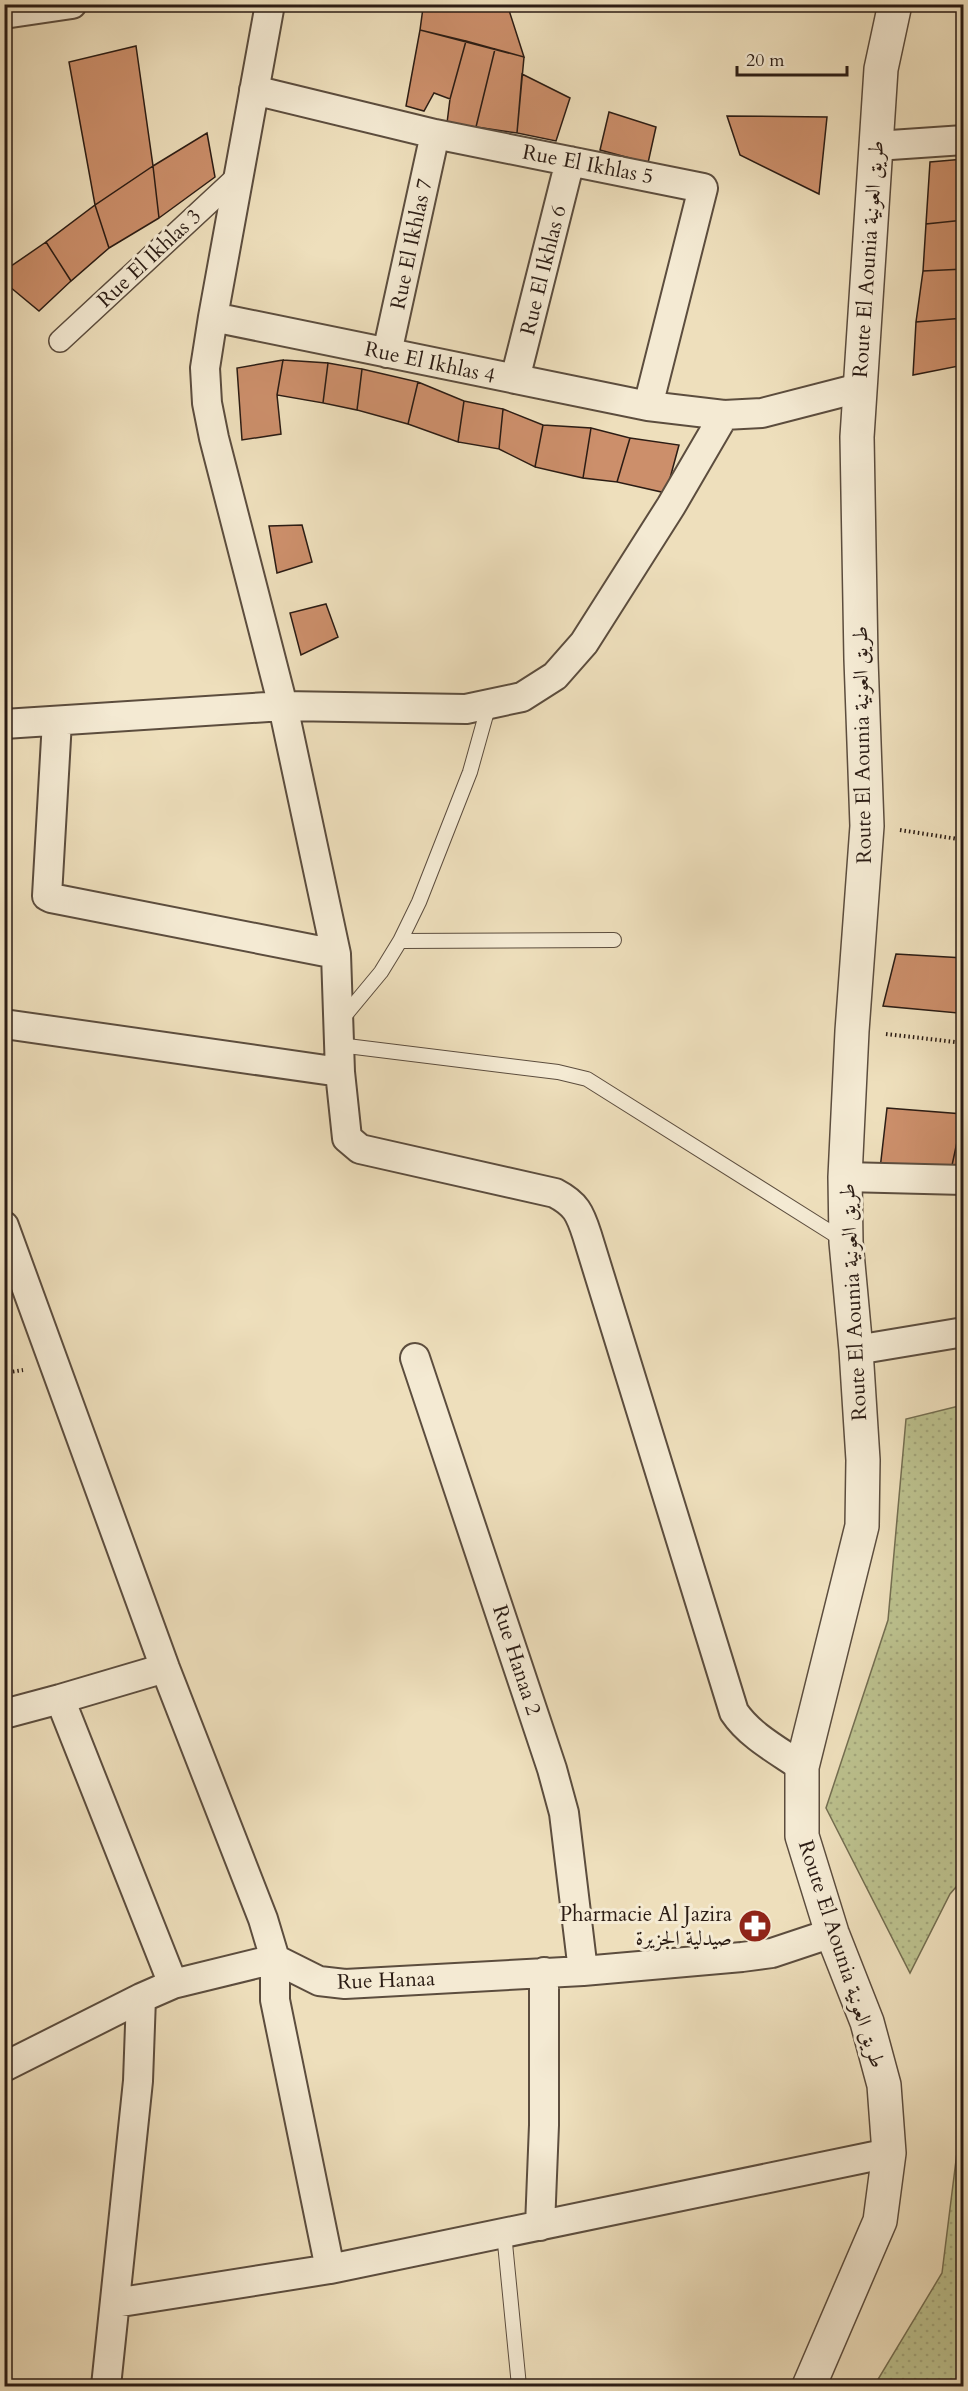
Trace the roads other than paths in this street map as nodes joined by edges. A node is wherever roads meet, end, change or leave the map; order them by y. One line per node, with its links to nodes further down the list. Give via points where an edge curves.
1 (72, 4): 4 (street)
2 (270, 4): 5 (street)
3 (895, 4): 8 (street, Route El Aounia طريق العونية, via 881,69)
4 (4, 14)
5 (254, 90): 6 (street, Rue El Ikhlas 5); 10 (street)
6 (435, 134): 9 (street, Rue El Ikhlas 5); 13 (street, Rue El Ikhlas 7)
7 (963, 140): 8 (street)
8 (876, 146): 15 (street, Route El Aounia طريق العونية)
9 (570, 161): 14 (street, Rue El Ikhlas 6); 16 (street, Rue El Ikhlas 5, via 703,188)
10 (239, 175): 11 (street); 12 (street, Rue El Ikhlas 3)
11 (213, 317): 13 (street, Rue El Ikhlas 4); 19 (street, via 205,368 207,403)
12 (60, 341)
13 (387, 353): 14 (street, Rue El Ikhlas 4)
14 (515, 379): 16 (street, Rue El Ikhlas 4)
15 (859, 388): 17 (street, Rue El Ikhlas 4, via 762,413); 27 (street, Route El Aounia طريق العونية, via 860,636 867,826)
16 (648, 406): 17 (street, Rue El Ikhlas 4)
17 (724, 415): 18 (street, via 584,643 555,676 538,687 522,697)
18 (489, 704): 19 (street, via 466,709); 23 (lane, via 447,834)
19 (283, 706): 20 (street); 24 (street)
20 (57, 720): 21 (street); 24 (street, via 47,896)
21 (4, 724)
22 (614, 940): 23 (lane)
23 (400, 941): 26 (lane)
24 (336, 954): 26 (street)
25 (4, 1024): 26 (street)
26 (339, 1047): 30 (lane, via 558,1072 587,1079); 37 (street, via 347,1138 353,1145 555,1193 571,1201 581,1215 734,1712 751,1731)
27 (845, 1177): 28 (street); 30 (street, Route El Aounia طريق العونية)
28 (963, 1180)
29 (4, 1226): 34 (street)
30 (846, 1242): 32 (street, Route El Aounia طريق العونية)
31 (963, 1332): 32 (street)
32 (856, 1350): 37 (street, Route El Aounia طريق العونية, via 863,1460 862,1526)
33 (415, 1358): 40 (street, Rue Hanaa 2, via 552,1769 564,1813)
34 (165, 1668): 35 (street); 39 (street)
35 (60, 1700): 36 (street); 42 (street)
36 (4, 1714)
37 (802, 1767): 38 (street, Route El Aounia طريق العونية, via 802,1836)
38 (832, 1933): 40 (street, Rue Hanaa, via 772,1953 742,1958); 45 (street, Route El Aounia طريق العونية, via 867,2022 884,2085)
39 (275, 1959): 41 (street, Rue Hanaa, via 319,1981 345,1984); 42 (street); 48 (street, via 275,2000)
40 (583, 1971): 41 (street, Rue Hanaa)
41 (544, 1972): 46 (street)
42 (172, 1984): 43 (street)
43 (141, 1998): 44 (street); 49 (street, via 138,2081)
44 (7, 2058)
45 (889, 2153): 46 (street); 52 (street, Route El Aounia طريق العونية, via 880,2221)
46 (540, 2226): 47 (street)
47 (504, 2233): 48 (street); 51 (lane)
48 (330, 2269): 49 (street)
49 (115, 2303): 50 (street)
50 (106, 2386)
51 (519, 2386)
52 (809, 2386)

